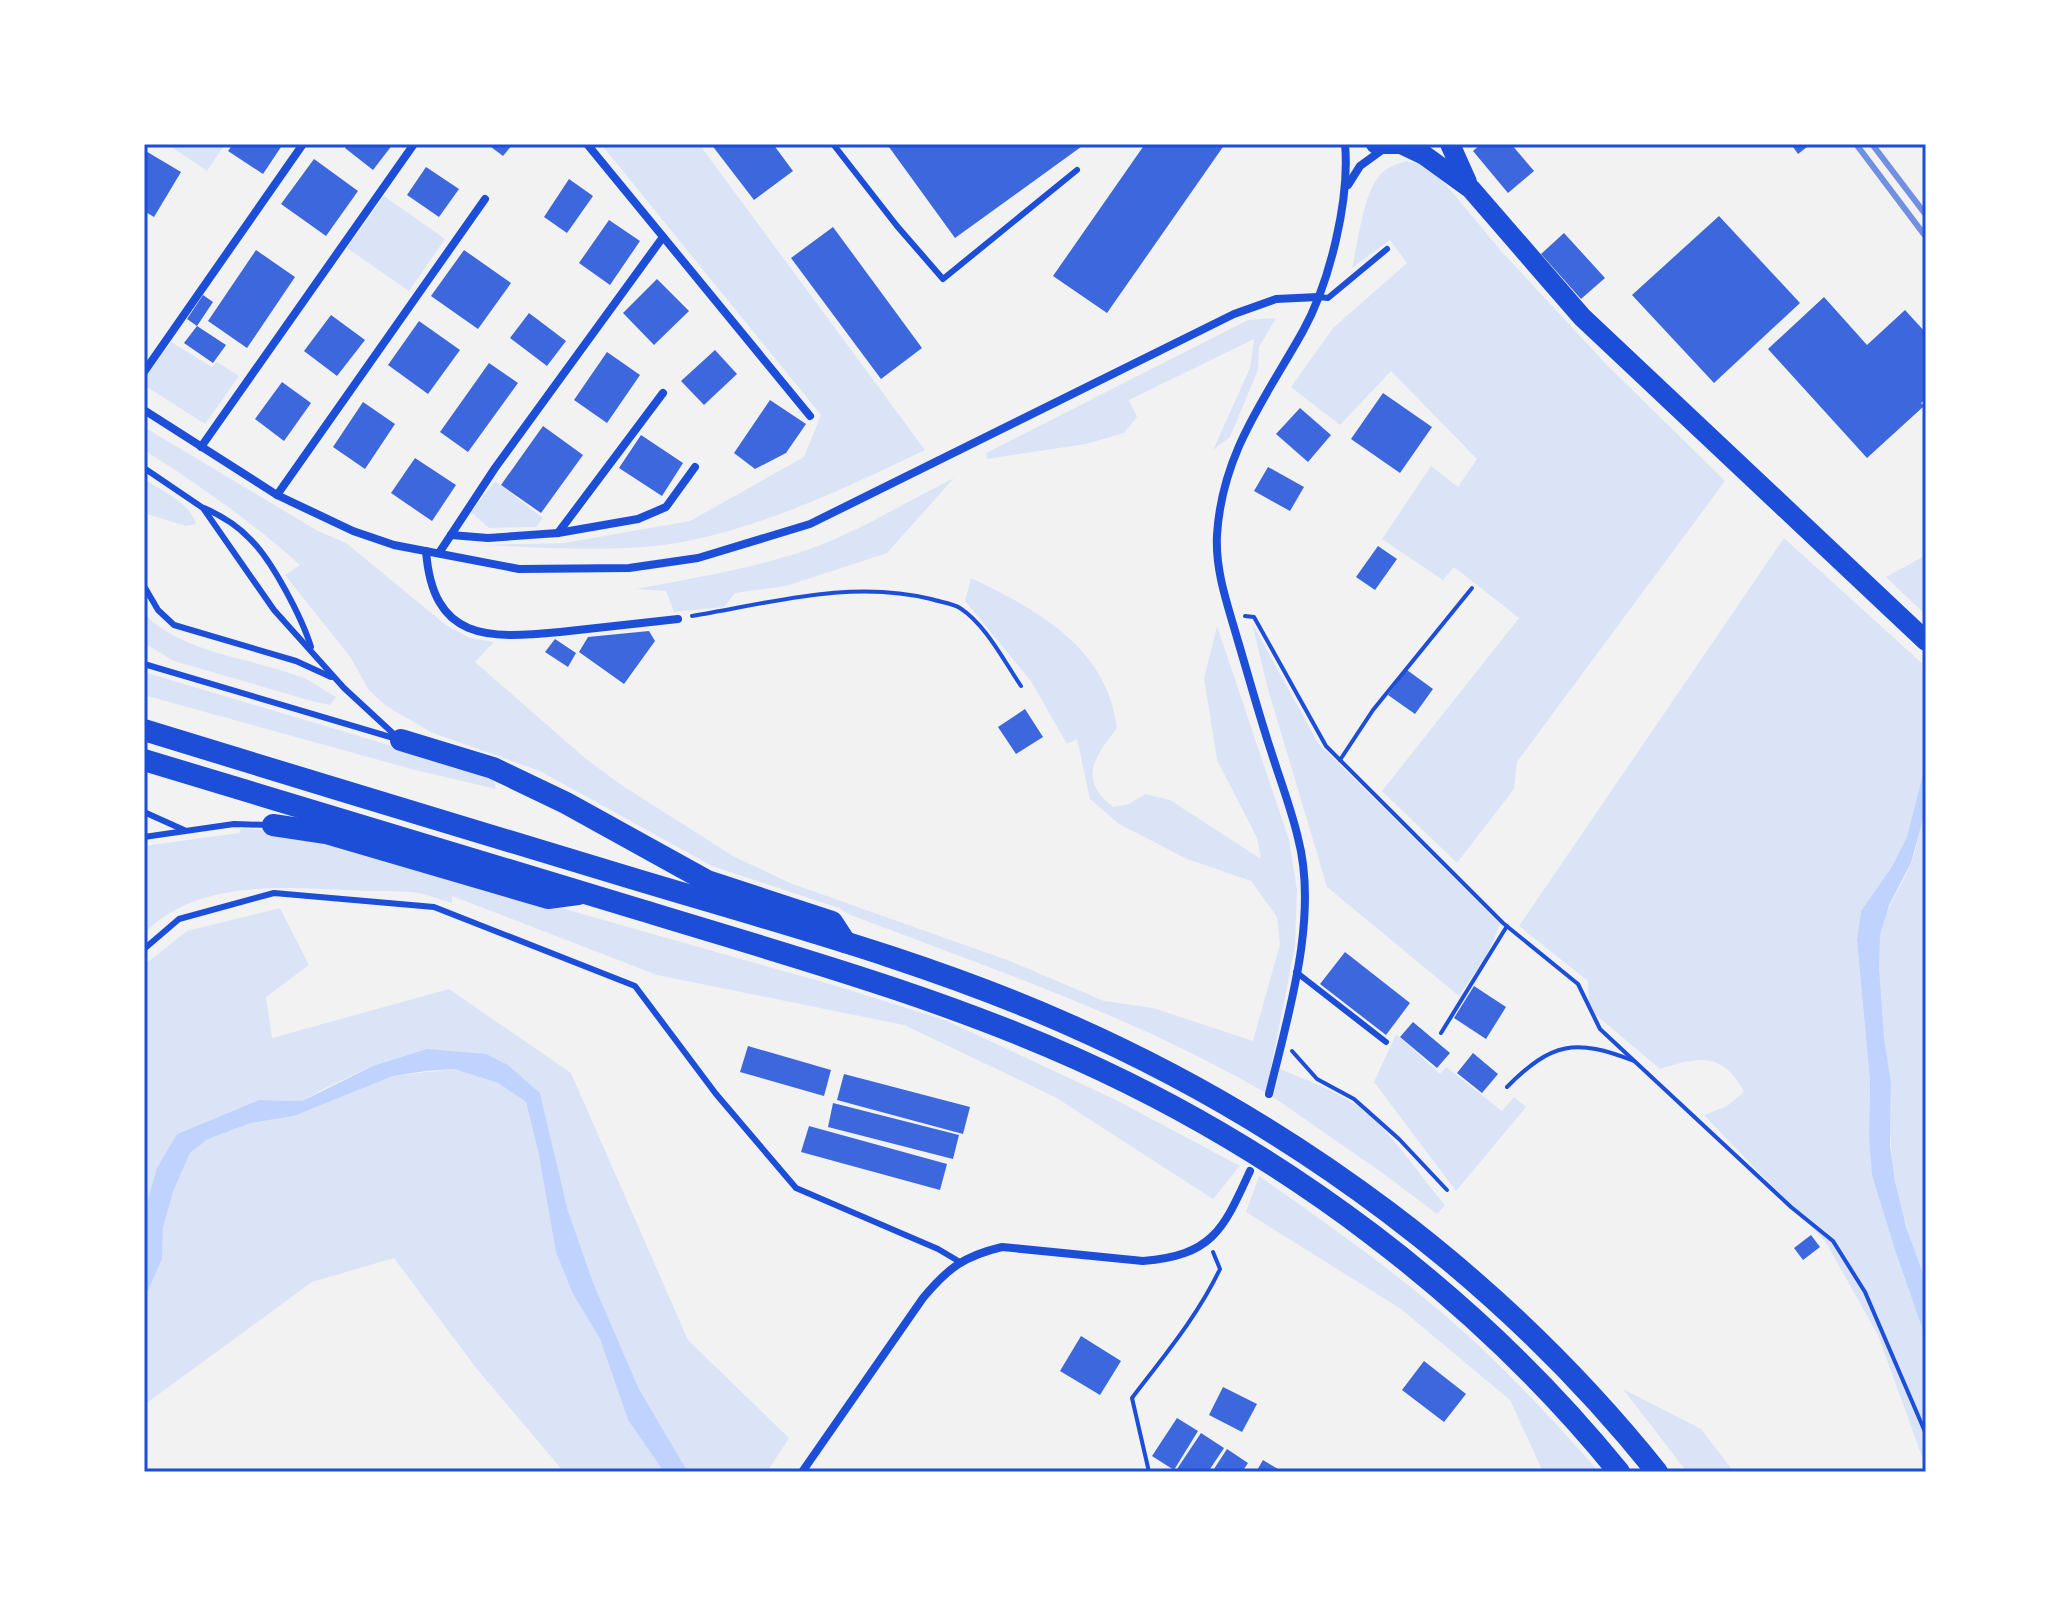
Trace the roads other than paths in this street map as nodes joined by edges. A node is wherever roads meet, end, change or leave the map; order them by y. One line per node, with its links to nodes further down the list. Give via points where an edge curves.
1 (303, 144): 15 (street)
2 (414, 144): 19 (street)
3 (587, 144): 12 (street)
4 (833, 144): 8 (lane, via 943,279)
5 (1345, 144): 9 (street)
6 (1392, 144): 9 (street, via 1369,157); 10 (main road, via 1424,155)
7 (1450, 144): 10 (main road)
8 (1077, 170)
9 (1345, 189): 14 (street)
10 (1471, 189): 30 (main road, via 1582,317)
11 (485, 199): 22 (street)
12 (663, 237): 18 (street); 25 (street)
13 (1387, 249): 14 (lane, via 1328,298)
14 (1318, 297): 27 (street, via 1276,299 1234,314 810,524 698,558 629,568 519,569); 44 (street, via 1249,421 1224,490 1217,536 1230,614 1299,839 1305,888)
15 (144, 372)
16 (663, 393): 24 (street)
17 (144, 410): 19 (street)
18 (810, 416)
19 (201, 447): 22 (street)
20 (695, 467): 24 (street, via 666,507 638,519)
21 (144, 468): 23 (lane)
22 (277, 495): 26 (street, via 353,531)
23 (203, 508): 31 (lane, via 274,610); 31 (lane, via 251,539 303,621)
24 (558, 533): 25 (street)
25 (451, 535): 27 (street)
26 (426, 551): 27 (street); 29 (street, via 435,595 447,613 475,632 515,636)
27 (439, 553)
28 (144, 586): 33 (lane, via 174,625 296,661)
29 (678, 619)
30 (1926, 641)
31 (312, 650): 33 (lane)
32 (145, 663): 35 (lane)
33 (338, 680): 35 (lane)
34 (144, 730): 42 (highway)
35 (401, 740): 42 (highway, via 493,768 707,881 832,922)
36 (144, 760): 41 (highway)
37 (144, 812): 39 (lane)
38 (273, 825): 39 (lane); 41 (highway, via 326,833 548,898)
39 (186, 831): 40 (lane)
40 (144, 837)
41 (583, 893): 50 (highway, via 974,1017 1080,1060 1182,1112 1289,1176 1406,1262 1542,1385)
42 (845, 942): 51 (highway, via 1064,1023 1228,1106 1303,1152 1420,1237 1513,1317)
43 (144, 949): 48 (lane, via 179,919 274,893 434,907 635,986 796,1188)
44 (1296, 972): 45 (lane); 46 (street)
45 (1386, 1042)
46 (1269, 1094)
47 (1250, 1171): 48 (street, via 1230,1215 1209,1242 1176,1257 1143,1261 1002,1247)
48 (960, 1262): 49 (street, via 923,1298)
49 (802, 1472)
50 (1619, 1472)
51 (1657, 1472)

